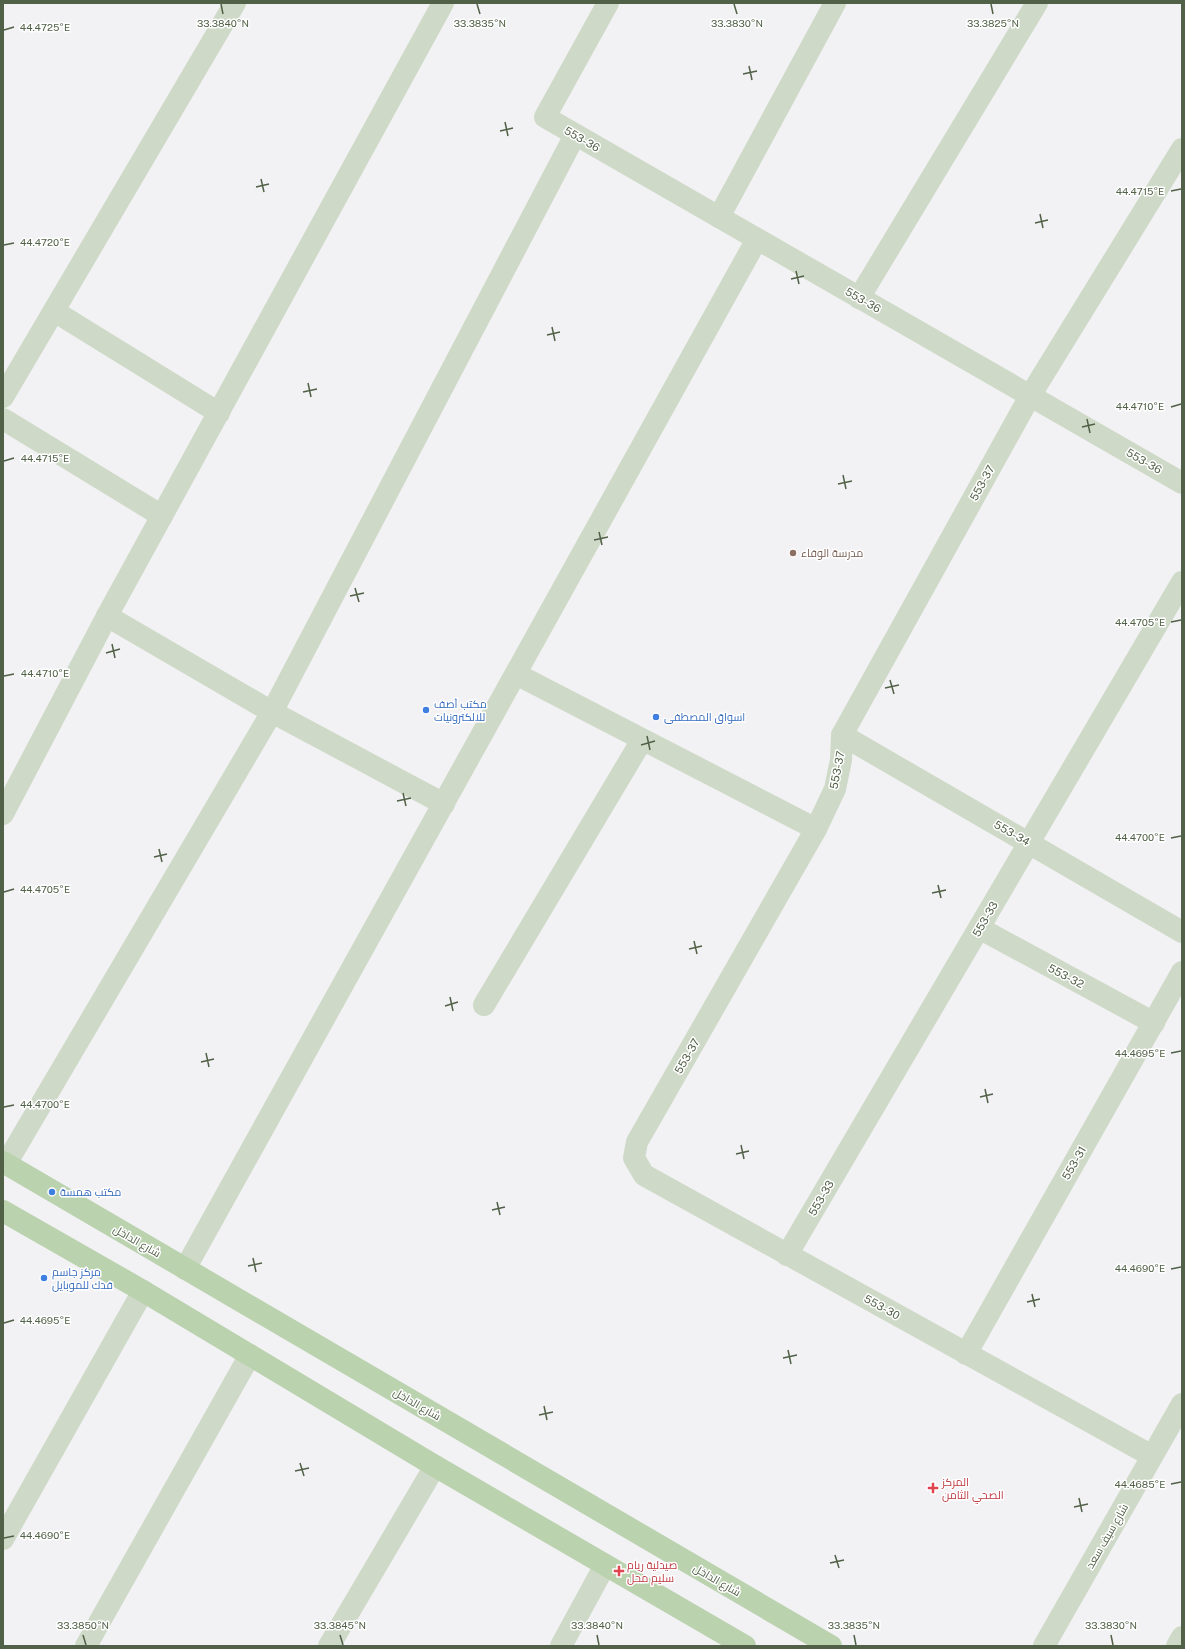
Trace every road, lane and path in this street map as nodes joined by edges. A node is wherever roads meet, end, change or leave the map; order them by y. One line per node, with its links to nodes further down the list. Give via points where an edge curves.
1 (235, 3): 11 (street)
2 (444, 3): 14 (street)
3 (608, 3): 6 (street, 553-36, via 545,117)
4 (835, 3): 8 (street)
5 (1037, 3): 10 (street)
6 (575, 134): 8 (street, 553-36); 21 (street)
7 (1182, 149): 12 (street, 553-37)
8 (719, 217): 9 (street, 553-36)
9 (757, 239): 10 (street, 553-36); 20 (street)
10 (859, 298): 12 (street, 553-36)
11 (54, 311): 13 (street); 14 (street)
12 (1030, 396): 16 (street, 553-36); 22 (street, 553-37)
13 (3, 397)
14 (218, 413): 17 (street)
15 (3, 419): 17 (street)
16 (1182, 483)
17 (162, 516): 19 (street)
18 (1182, 582): 27 (street, 553-33)
19 (108, 616): 21 (street); 25 (street)
20 (516, 674): 23 (street); 24 (street)
21 (272, 712): 24 (street); 34 (street)
22 (842, 735): 26 (street, 553-37, via 841,760 835,789); 27 (street, 553-34)
23 (642, 740): 26 (street); 31 (street)
24 (444, 804): 37 (street)
25 (3, 814)
26 (816, 829): 33 (street, 553-37)
27 (1029, 843): 28 (street, 553-33); 29 (street, 553-34)
28 (979, 928): 32 (street, 553-32); 36 (street, 553-33)
29 (1182, 932)
30 (1182, 972): 32 (street, 553-31)
31 (484, 1005)
32 (1154, 1023): 39 (street, 553-31)
33 (637, 1142): 36 (street, 553-30, via 634,1158 644,1176)
34 (5, 1163): 37 (main road, شارع الداخل)
35 (3, 1211): 38 (main road)
36 (787, 1255): 39 (street, 553-30)
37 (185, 1268): 51 (main road, شارع الداخل)
38 (143, 1291): 40 (main road); 44 (street)
39 (966, 1354): 42 (street, 553-30)
40 (250, 1355): 43 (main road); 47 (street)
41 (1182, 1404): 42 (street, شارع سيف سعد)
42 (1152, 1456): 52 (street, شارع سيف سعد)
43 (435, 1466): 45 (main road); 48 (street)
44 (3, 1539)
45 (605, 1565): 49 (street); 50 (main road)
46 (1182, 1637): 53 (street)
47 (86, 1646)
48 (329, 1646)
49 (561, 1646)
50 (745, 1646)
51 (831, 1646)
52 (1044, 1646)
53 (1177, 1646)

